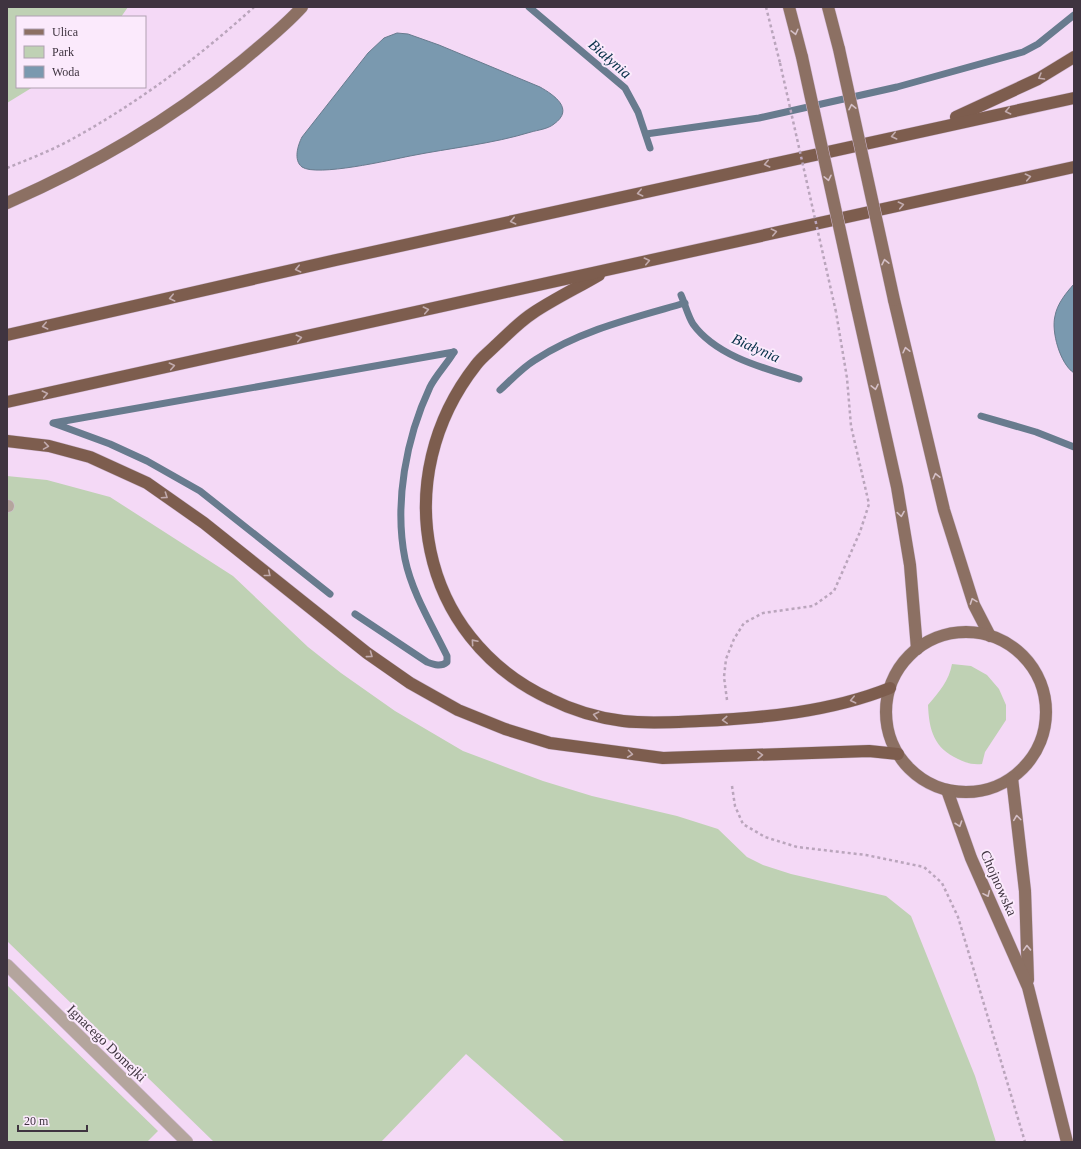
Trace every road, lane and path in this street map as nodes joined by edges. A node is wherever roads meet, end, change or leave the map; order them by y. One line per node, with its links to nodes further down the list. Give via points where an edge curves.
1 (254, 7): 10 (path, via 153,90 73,139)
2 (302, 7): 11 (main road, via 285,25 244,59 169,117 107,155)
3 (766, 7): 19 (path, bridge, via 836,312 847,378 851,426 869,504 860,532 834,591 813,606 763,614 744,623 726,659 724,678)
4 (789, 7): 17 (main road, one-way to 17, bridge, via 897,487 910,565)
5 (828, 7): 16 (main road, one-way to 5, bridge, via 974,605 944,510)
6 (1074, 57): 8 (highway, one-way to 8, via 1032,82)
7 (1074, 98): 8 (highway, one-way to 8)
8 (932, 128): 13 (highway, one-way to 13)
9 (1074, 167): 12 (highway, one-way to 9)
10 (7, 168)
11 (7, 203)
12 (609, 269): 14 (highway, one-way to 12); 18 (highway, one-way to 12, via 865,698 813,709 736,719 665,723 622,721 579,711 543,696 512,678 488,659 463,630 443,592 430,552 425,507 429,465 442,425 459,388 477,362 531,314)
13 (7, 335)
14 (7, 402)
15 (7, 441): 20 (highway, one-way to 20, via 49,446 90,457 147,483 204,522 362,649 410,683 458,710 505,729 550,743 663,758 870,751)
16 (990, 636): 17 (main road, via 968,632 951,633 935,638); 21 (main road, via 1008,645 1027,660 1042,687 1046,703 1044,734 1038,749 1030,762)
17 (917, 649): 18 (main road, via 897,672)
18 (890, 688): 20 (main road, via 886,704 886,722 890,739)
19 (727, 700)
20 (898, 754): 23 (main road, via 908,768 921,779)
21 (1012, 778): 23 (main road, via 987,790 970,793); 25 (main road, Chojnowska, one-way to 21, via 1025,891)
22 (732, 786): 27 (path, via 735,806 743,824 765,837 797,847 866,855 924,867 942,883 958,916)
23 (947, 790): 25 (main road, Chojnowska, one-way to 25, via 971,858)
24 (7, 965): 26 (street, Ignacego Domejki)
25 (1028, 987): 28 (main road, Chojnowska)
26 (187, 1142)
27 (1025, 1142)
28 (1068, 1142)

